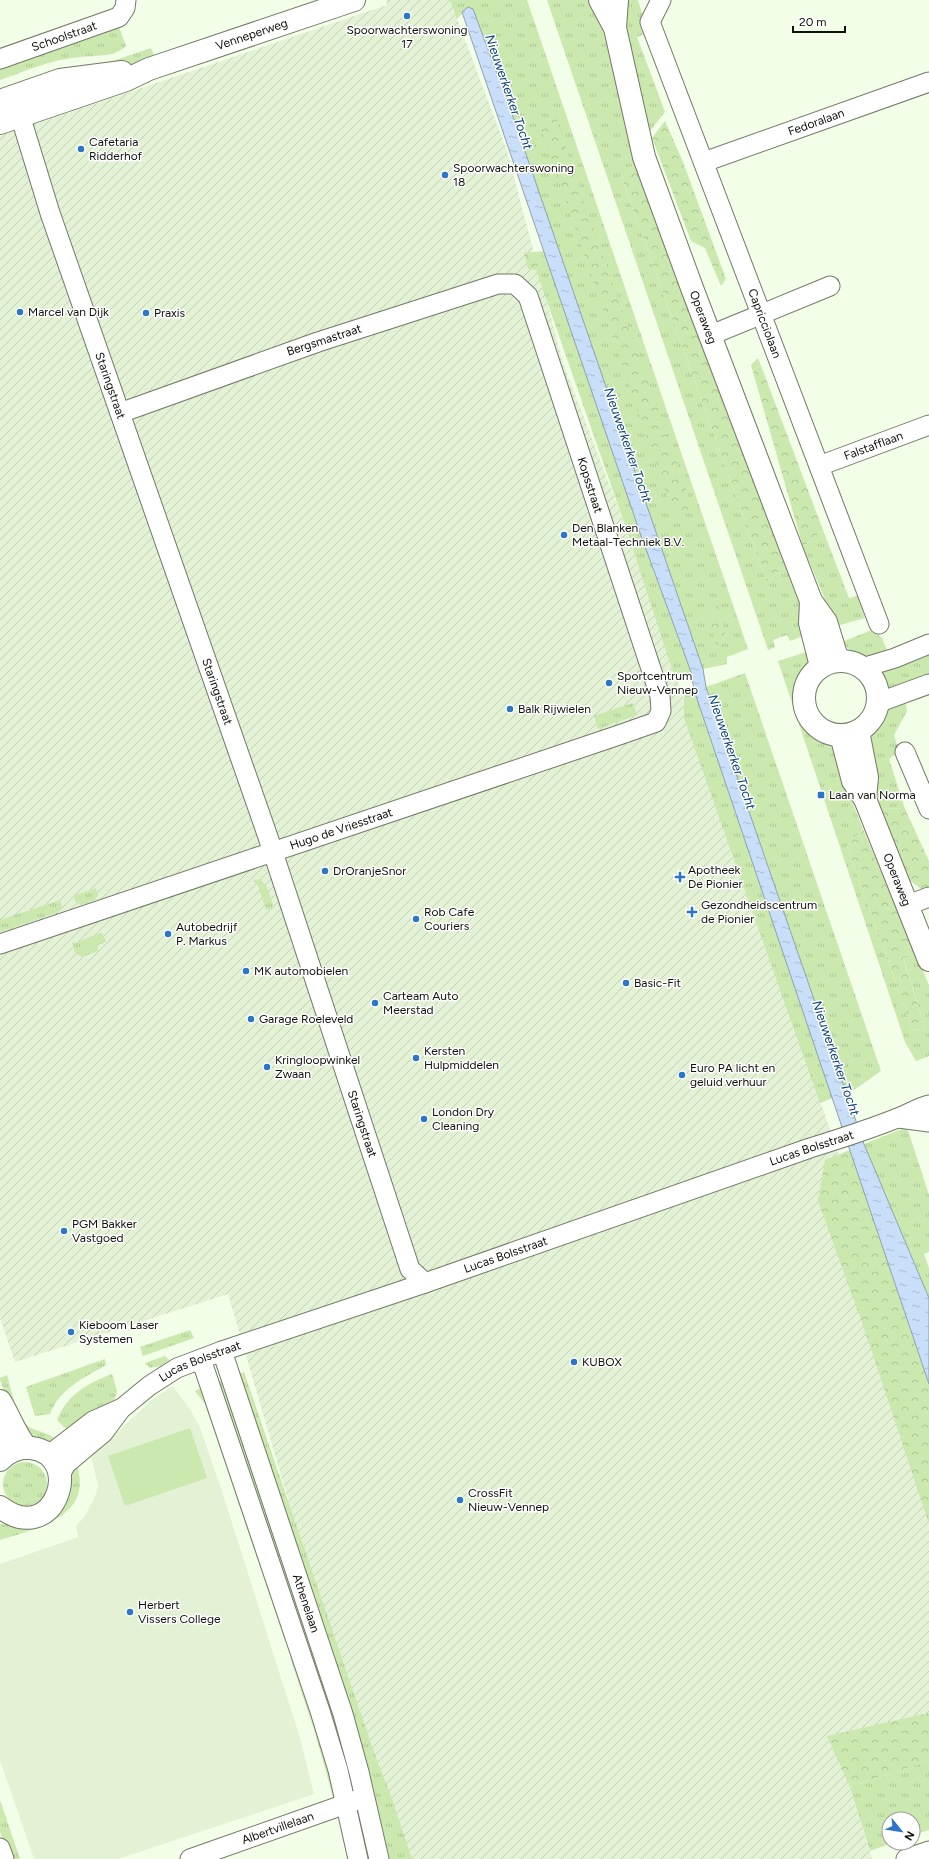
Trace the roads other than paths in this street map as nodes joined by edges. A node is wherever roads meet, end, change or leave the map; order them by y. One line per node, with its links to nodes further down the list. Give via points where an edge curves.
1 (354, 0): 9 (main road, Venneperweg, via 149,69 126,80)
2 (600, 0): 6 (main road, Operaweg)
3 (617, 0): 6 (main road, Operaweg)
4 (661, 0): 11 (street, Capricciolaan, via 650,22)
5 (126, 4): 7 (street, Schoolstraat, via 119,17)
6 (615, 28): 15 (main road, Operaweg, via 644,157)
7 (0, 58)
8 (929, 82): 11 (street, Fedoralaan)
9 (12, 104): 10 (main road, Venneperweg); 16 (street, Staringstraat)
10 (0, 123)
11 (704, 162): 14 (street, Capricciolaan)
12 (830, 286): 14 (street)
13 (528, 296): 16 (street, Bergsmastraat, via 515,284 498,284 318,342); 24 (street, Kopsstraat)
14 (761, 313): 15 (street); 18 (street, Capricciolaan)
15 (711, 335): 21 (main road, Operaweg, via 811,601 826,622)
16 (120, 413): 29 (street, Staringstraat)
17 (929, 425): 18 (street, Falstafflaan)
18 (818, 466): 19 (street, Capricciolaan)
19 (879, 624)
20 (929, 644): 22 (street)
21 (830, 664): 22 (main road, via 855,664); 26 (main road, via 813,673 807,682 804,703 812,722 821,730 830,734)
22 (862, 668): 25 (main road, via 875,684)
23 (929, 684): 25 (street)
24 (660, 696): 29 (street, Hugo de Vriesstraat, via 661,711 656,722)
25 (877, 703): 26 (main road, via 871,719)
26 (850, 733): 31 (main road, Operaweg, via 853,781 865,799)
27 (905, 752): 28 (street)
28 (929, 809)
29 (273, 853): 32 (street, Hugo de Vriesstraat); 37 (street, Staringstraat, via 410,1269)
30 (929, 897): 31 (street)
31 (908, 905): 33 (main road, Operaweg)
32 (0, 944)
33 (929, 960)
34 (929, 1105): 35 (street, Lucas Bolsstraat, via 914,1109)
35 (900, 1118): 36 (street, Lucas Bolsstraat); 37 (street, Lucas Bolsstraat)
36 (929, 1122)
37 (425, 1283): 38 (street, Lucas Bolsstraat)
38 (222, 1351): 39 (street, Lucas Bolsstraat); 47 (street, Athenelaan, via 340,1707)
39 (201, 1359): 41 (street, Lucas Bolsstraat, via 177,1368 149,1386); 48 (street, Athenelaan, via 316,1699)
40 (0, 1401): 43 (main road, via 21,1441)
41 (121, 1409): 43 (street, Lucas Bolsstraat, via 93,1421 54,1450); 45 (street, Lucas Bolsstraat, via 103,1433 66,1464)
42 (0, 1433): 44 (main road, via 4,1447)
43 (36, 1451): 44 (main road, via 18,1449); 45 (main road, via 55,1463)
44 (2, 1458)
45 (60, 1475): 46 (main road, via 59,1493 49,1509 41,1514 28,1517 14,1516)
46 (2, 1511)
47 (365, 1797): 48 (street, Albertvillelaan); 54 (street, Athenelaan)
48 (346, 1803): 52 (street, Albertvillelaan); 53 (street, Athenelaan)
49 (0, 1848): 51 (street)
50 (929, 1851): 55 (street)
51 (4, 1859)
52 (190, 1859)
53 (358, 1859)
54 (380, 1859)
55 (906, 1859)

